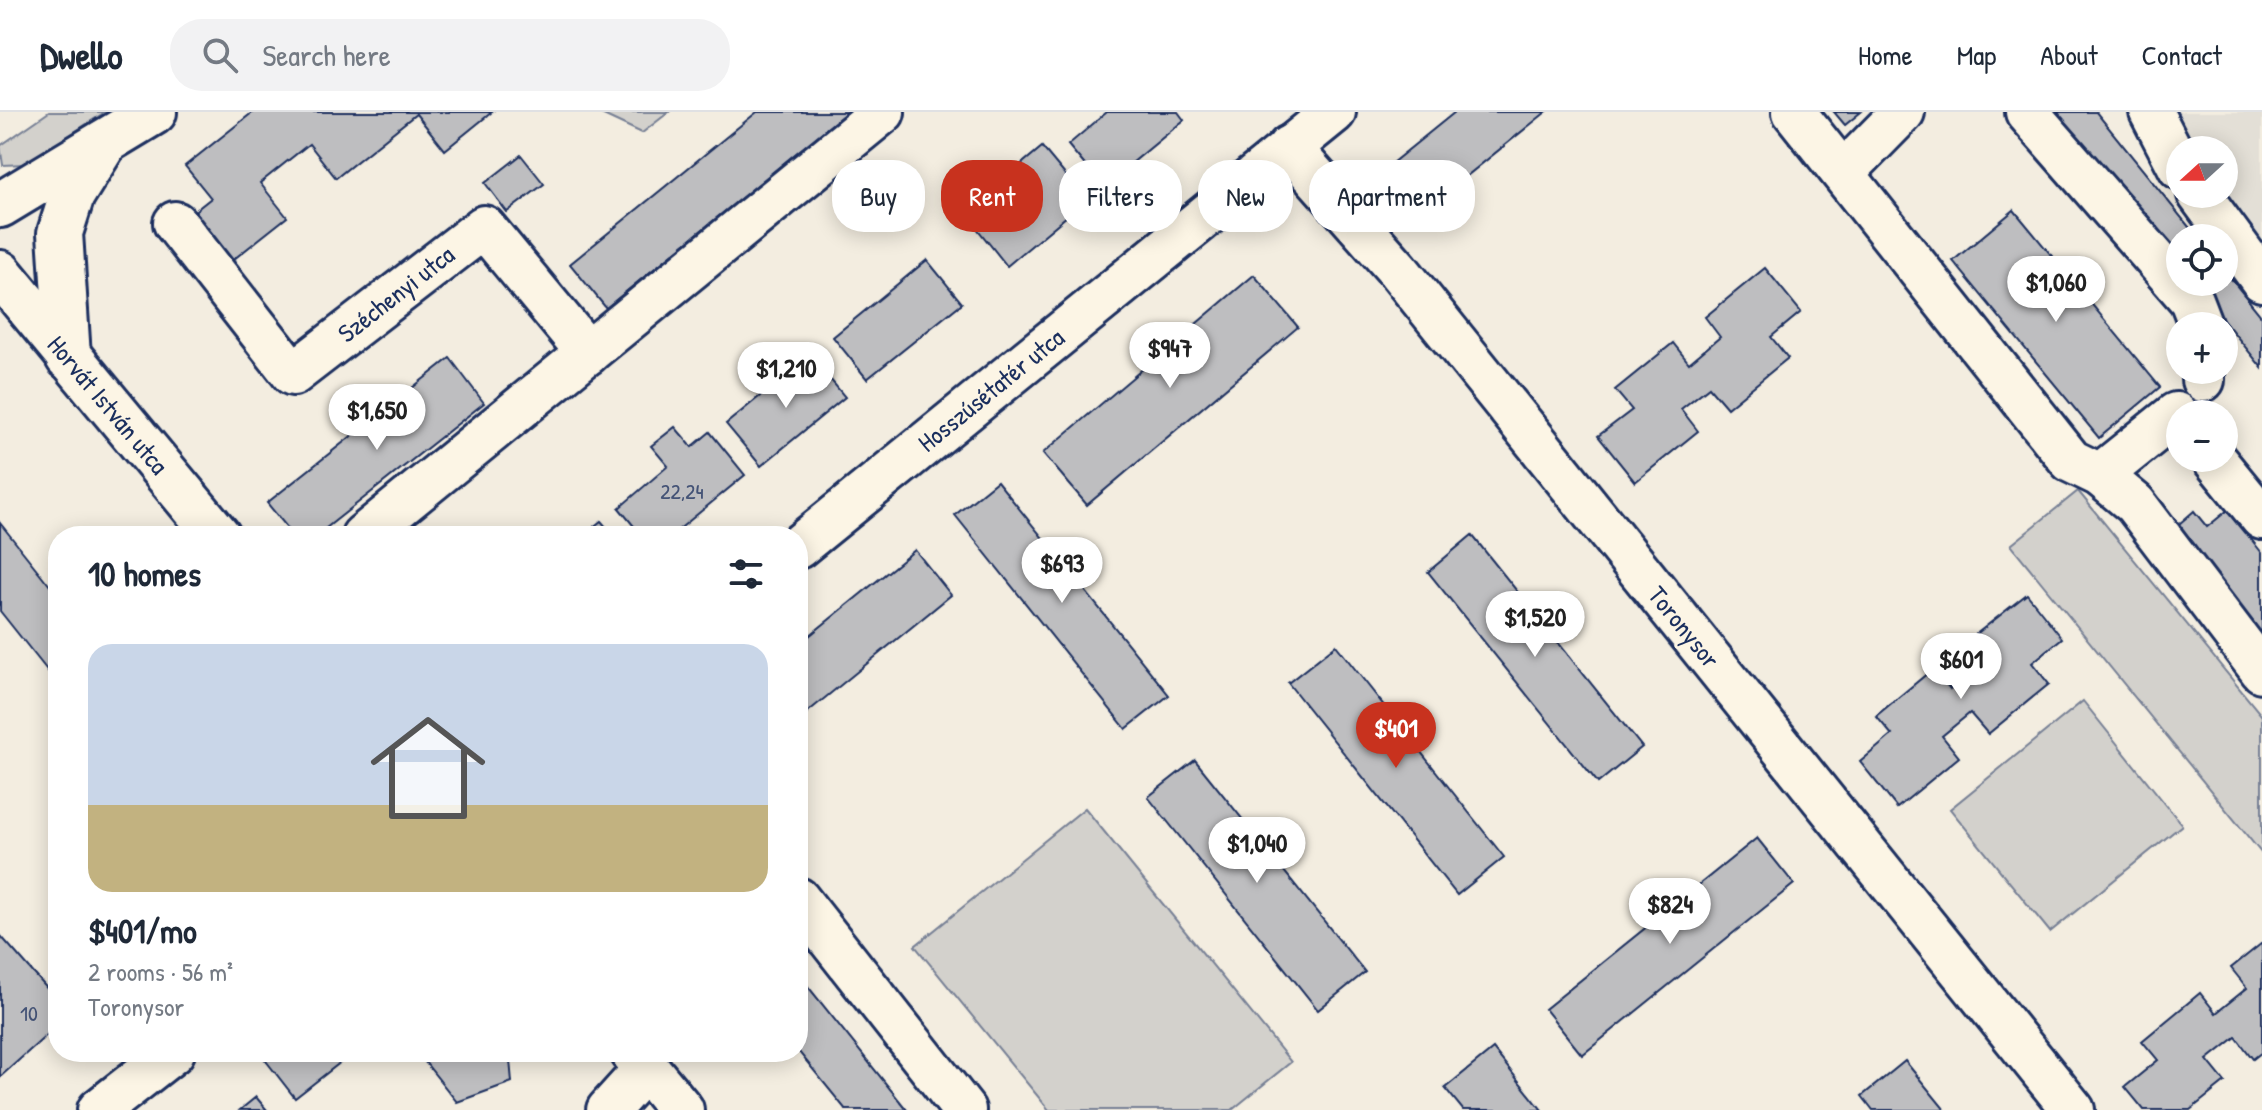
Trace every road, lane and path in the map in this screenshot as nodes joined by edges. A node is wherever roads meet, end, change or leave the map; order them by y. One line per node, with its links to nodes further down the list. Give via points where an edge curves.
1 (154, 112): 9 (main road)
2 (883, 112): 18 (street)
3 (1334, 112): 10 (street, Hosszúsétatér utca)
4 (1794, 112): 11 (street)
5 (1903, 112): 11 (street)
6 (2027, 112): 17 (street, via 2191,300)
7 (2151, 112): 8 (street)
8 (2166, 141)
9 (105, 142): 12 (main road); 19 (main road, via 72,195 60,233)
10 (1289, 147): 26 (street, Hosszúsétatér utca); 36 (street, Toronysor, via 1398,270)
11 (1844, 172): 21 (street)
12 (0, 205)
13 (2209, 208): 16 (street)
14 (175, 223): 18 (street, Széchenyi utca, via 293,374 484,227)
15 (0, 273): 19 (main road, Horvát István utca)
16 (2262, 280)
17 (2196, 312)
18 (588, 353): 25 (street)
19 (68, 357): 24 (main road, Horvát István utca)
20 (2166, 420): 21 (street)
21 (2086, 468): 27 (street, via 2135,504)
22 (2224, 472): 23 (street)
23 (2262, 518)
24 (210, 526)
25 (375, 526)
26 (808, 539)
27 (2262, 671)
28 (808, 912): 35 (street)
29 (160, 1062): 32 (street)
30 (639, 1062): 33 (street)
31 (642, 1062): 34 (main road)
32 (99, 1110)
33 (608, 1110)
34 (681, 1110)
35 (964, 1110)
36 (2073, 1110)

